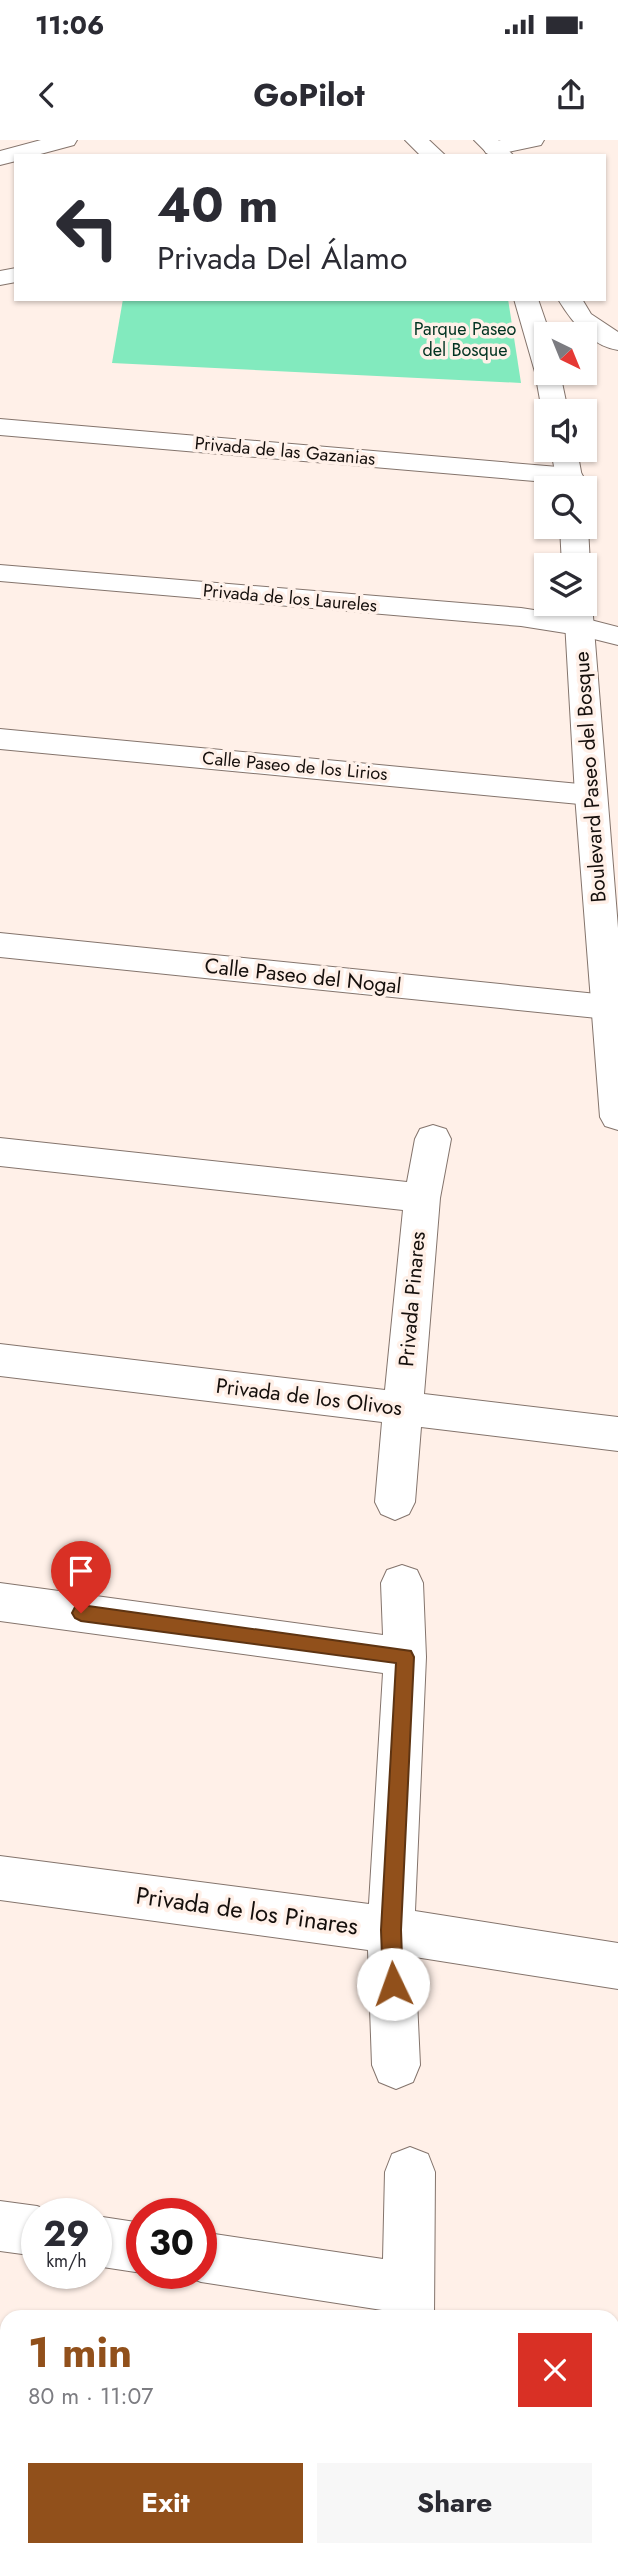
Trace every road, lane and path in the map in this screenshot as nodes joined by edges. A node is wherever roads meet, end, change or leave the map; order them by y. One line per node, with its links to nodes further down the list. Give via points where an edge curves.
1 (66, 140): 4 (street)
2 (533, 140): 3 (street)
3 (494, 148)
4 (15, 154)
5 (527, 301): 8 (street)
6 (571, 301): 9 (street, via 582,319)
7 (600, 301): 9 (street)
8 (534, 322)
9 (617, 344)
10 (0, 427): 11 (street, Privada de las Gazanias)
11 (534, 478)
12 (0, 573): 13 (street, Privada de los Laureles)
13 (550, 616)
14 (579, 616): 18 (street, Boulevard Paseo del Bosque)
15 (581, 616): 16 (street, Privada de los Laureles)
16 (618, 636)
17 (0, 739): 18 (street, Calle Paseo de los Lirios)
18 (590, 794): 20 (street, Boulevard Paseo del Bosque)
19 (0, 945): 20 (street, Calle Paseo del Nogal)
20 (607, 1007): 21 (street, Boulevard Paseo del Bosque)
21 (618, 1117)
22 (433, 1139): 24 (street, Privada Pinares)
23 (0, 1152): 24 (street)
24 (422, 1198): 26 (street, Privada Pinares)
25 (0, 1360): 26 (street, Privada de los Olivos)
26 (402, 1408): 27 (street, Privada de los Olivos); 28 (street, Privada Pinares)
27 (618, 1434)
28 (395, 1502)
29 (402, 1583): 31 (street)
30 (0, 1602): 31 (street)
31 (405, 1657): 33 (street)
32 (0, 1878): 33 (street, Privada de los Pinares)
33 (391, 1930): 34 (street, Privada de los Pinares); 35 (street)
34 (618, 1966)
35 (396, 2065)
36 (410, 2172): 40 (street)
37 (0, 2226): 38 (street)
38 (21, 2229)
39 (217, 2261): 40 (street)
40 (408, 2303)

